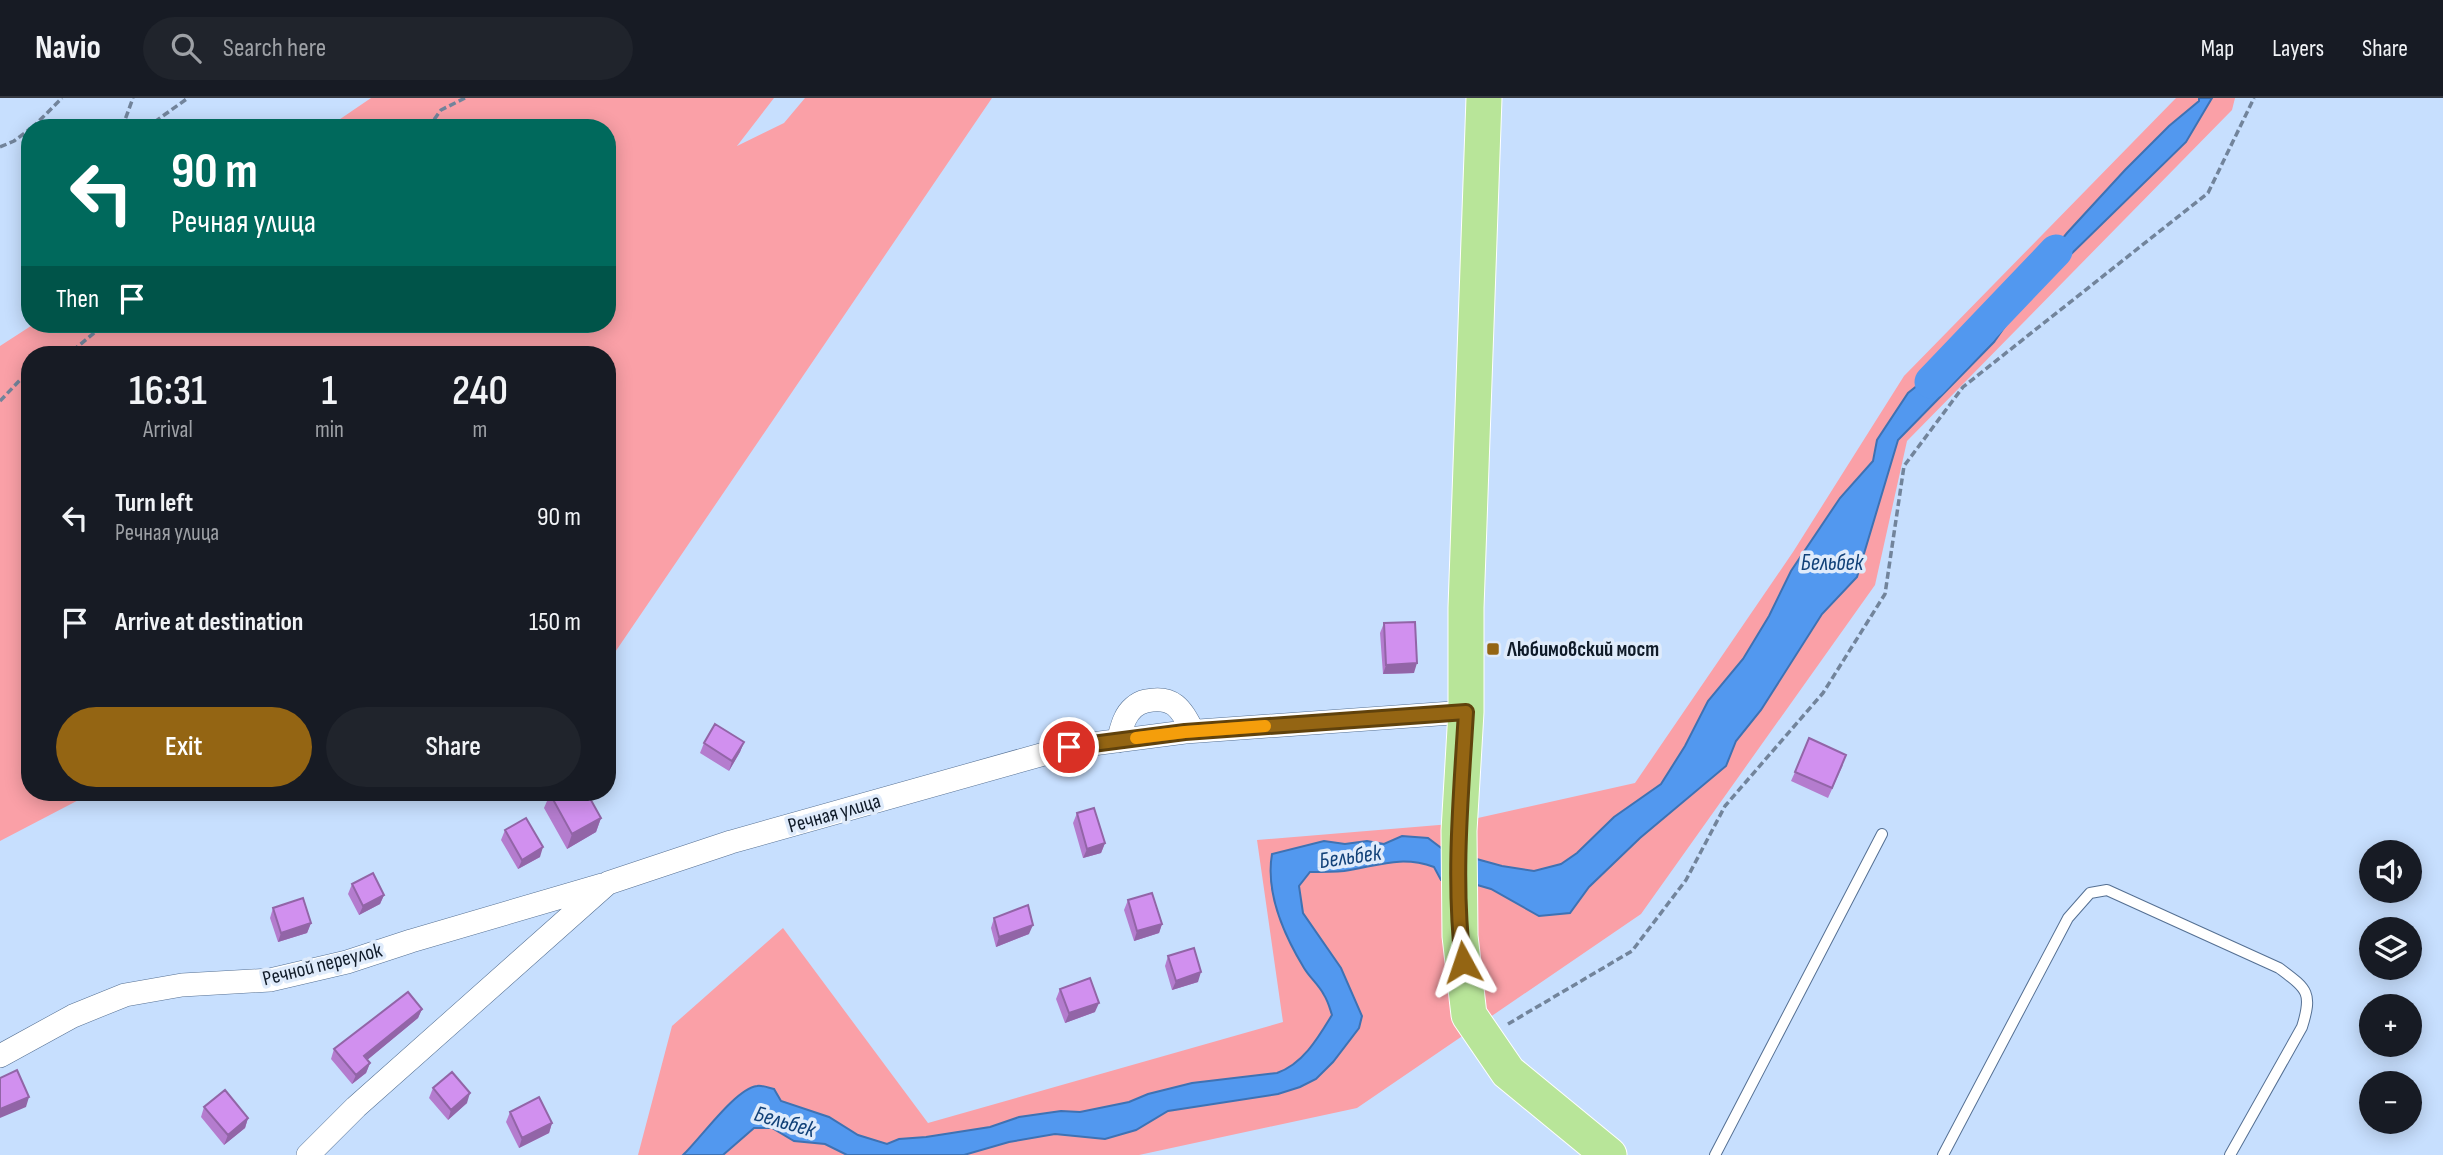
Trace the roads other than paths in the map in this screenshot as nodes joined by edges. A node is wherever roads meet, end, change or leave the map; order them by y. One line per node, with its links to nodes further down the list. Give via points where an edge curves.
1 (1484, 98): 2 (main road)
2 (1466, 712): 3 (street, Речная улица); 9 (main road, via 1459,831 1460,936 1469,1015 1508,1072)
3 (1193, 731): 4 (street, Речная улица); 4 (street, via 1183,713 1161,697 1138,703 1126,716)
4 (1118, 741): 6 (street, Речная улица, via 1069,747 731,842)
5 (1882, 834): 10 (lane)
6 (608, 883): 7 (street, Речной переулок, via 347,962 270,980 182,985 125,995 73,1016); 8 (street, Речная улица)
7 (0, 1056)
8 (308, 1155)
9 (1609, 1155)
10 (1715, 1155)
11 (1943, 1155): 12 (lane, via 2068,918 2090,893 2107,890 2278,968 2304,986 2308,1006 2302,1027)
12 (2230, 1155)

